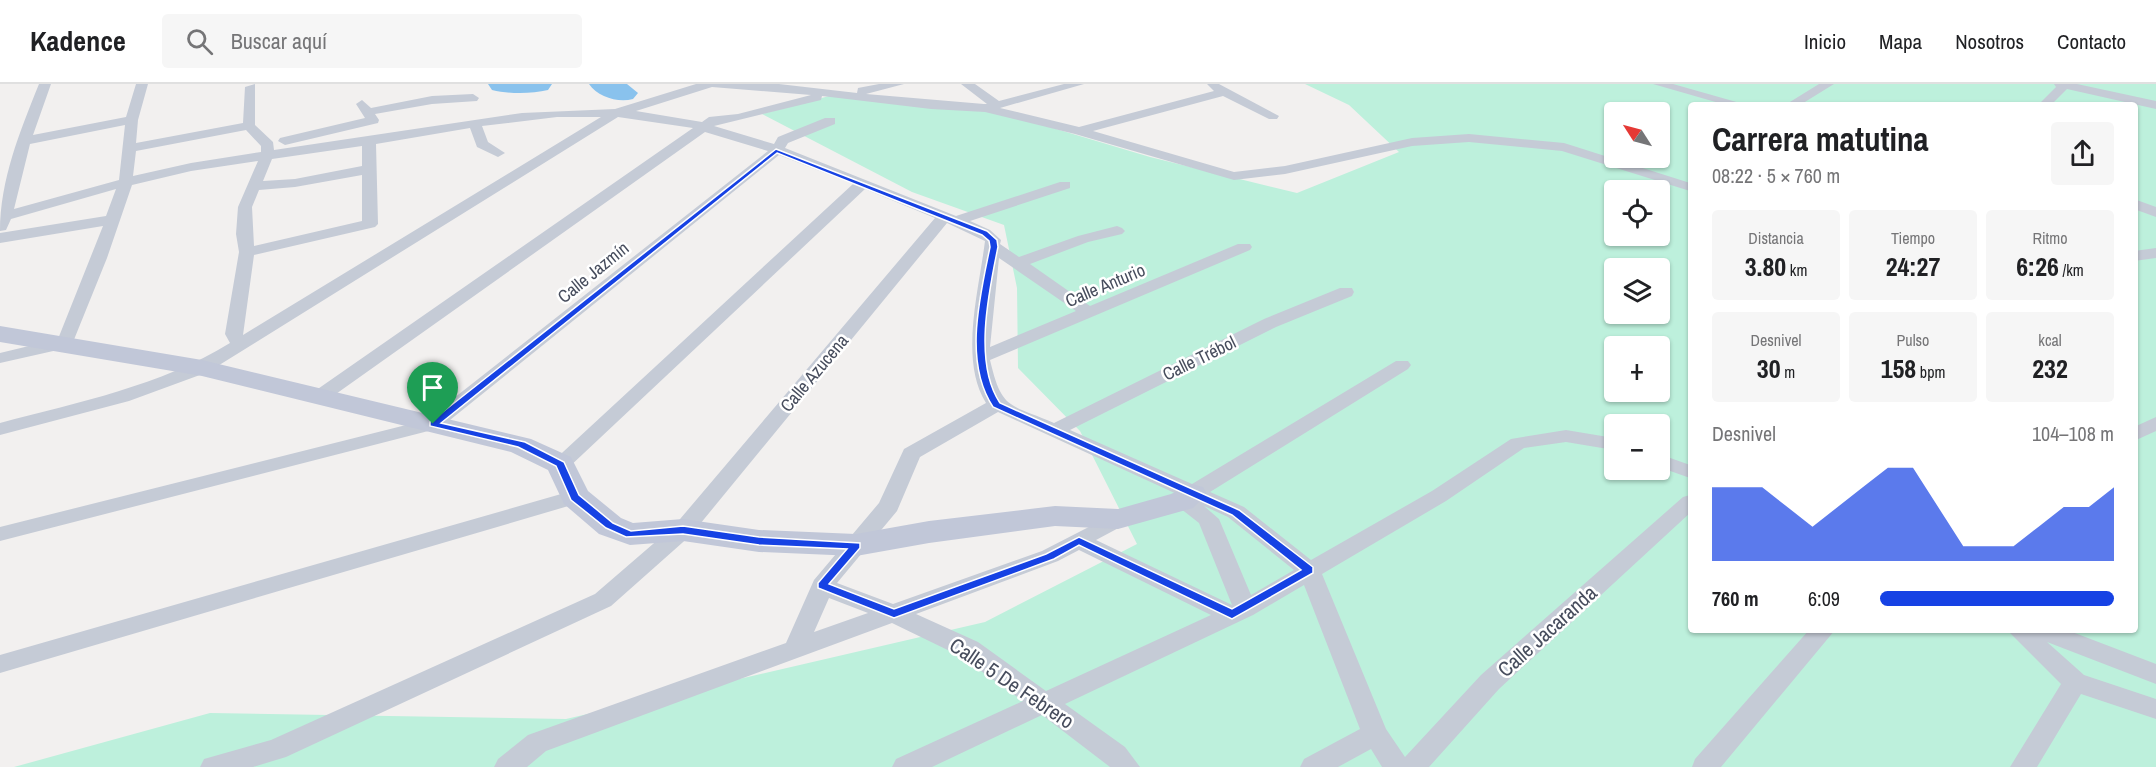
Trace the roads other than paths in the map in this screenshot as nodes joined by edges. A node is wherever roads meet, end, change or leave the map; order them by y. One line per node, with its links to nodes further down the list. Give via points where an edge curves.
1 (45, 84): 35 (street)
2 (142, 84): 29 (street)
3 (708, 84): 27 (street)
4 (716, 84): 13 (street)
5 (897, 84): 19 (street)
6 (967, 84): 25 (street)
7 (1078, 84): 25 (street)
8 (1210, 84): 17 (street)
9 (1659, 84): 16 (street)
10 (1702, 84): 16 (street)
11 (1828, 84): 22 (street)
12 (2065, 84): 23 (street); 24 (street)
13 (757, 85): 15 (street)
14 (251, 87): 32 (street)
15 (785, 88): 18 (street); 26 (street)
16 (1687, 91): 21 (street)
17 (1223, 92): 28 (street); 34 (street)
18 (829, 94): 19 (street); 26 (street)
19 (843, 96): 25 (street)
20 (472, 98): 38 (street, via 365,108 373,120)
21 (1729, 102)
22 (1796, 102)
23 (2047, 102)
24 (2156, 105)
25 (991, 106): 34 (street)
26 (768, 108): 33 (street, via 738,118 714,120)
27 (614, 114): 31 (street, via 537,116); 33 (street, via 661,118); 66 (street)
28 (1273, 116)
29 (132, 120): 35 (street); 37 (street)
30 (830, 121): 39 (street, Calle Jazmín, via 783,140)
31 (475, 124): 36 (street); 40 (street, via 482,144)
32 (249, 126): 37 (street); 38 (street)
33 (702, 128): 39 (street); 71 (street)
34 (1079, 131): 46 (street, via 1234,176 1285,170 1412,142 1469,138 1564,147)
35 (24, 141): 53 (street)
36 (369, 141): 38 (street); 41 (street)
37 (129, 148): 42 (street)
38 (267, 150): 42 (street); 45 (street)
39 (776, 151): 43 (street); 74 (street, Calle Jazmín)
40 (498, 153)
41 (370, 169): 45 (street, via 295,183); 58 (street, via 370,224)
42 (126, 181): 52 (street); 53 (street)
43 (862, 184): 51 (street); 79 (street)
44 (1065, 185): 51 (street)
45 (252, 186): 58 (street, via 245,207)
46 (1688, 186)
47 (2156, 199): 48 (street)
48 (2138, 202)
49 (2138, 204): 50 (street)
50 (2156, 213)
51 (950, 218): 56 (street, via 985,233); 86 (street, Calle Azucena)
52 (112, 220): 55 (street); 65 (street)
53 (2, 221)
54 (1117, 231): 61 (street)
55 (0, 238)
56 (994, 247): 61 (street); 68 (street)
57 (1244, 247): 63 (street, Calle Anturio)
58 (247, 252): 66 (street, via 234,334)
59 (2156, 253): 60 (street)
60 (2138, 255)
61 (1018, 263): 63 (street)
62 (1346, 292): 76 (street, Calle Trébol, via 1270,323)
63 (1090, 313): 68 (street, Calle Anturio)
64 (0, 334): 65 (street)
65 (65, 343): 67 (street); 70 (street)
66 (240, 344): 70 (street)
67 (0, 358)
68 (980, 358): 72 (street, via 988,391)
69 (1402, 365): 83 (street)
70 (202, 368): 71 (street); 75 (street, via 122,397)
71 (319, 397): 74 (street)
72 (997, 405): 76 (street); 89 (street, via 911,453 889,506)
73 (2156, 423): 77 (street)
74 (433, 424): 79 (street, via 521,445); 87 (street)
75 (0, 429)
76 (1055, 430): 83 (street)
77 (2138, 433)
78 (1604, 442): 90 (street, via 1566,436 1518,443 1439,496)
79 (560, 464): 82 (street)
80 (1670, 464): 81 (street)
81 (1688, 471)
82 (575, 497): 86 (street, via 610,526 630,534); 98 (street)
83 (1187, 497): 85 (street); 90 (street, via 1236,512); 92 (street, via 1208,519)
84 (1688, 504): 110 (street, Calle Jacaranda, via 1490,682)
85 (1118, 519): 88 (street); 89 (street, via 1055,516)
86 (683, 530): 89 (street, via 759,541); 104 (street, Calle Azucena, via 603,600 277,749)
87 (0, 534)
88 (1079, 541): 92 (street); 93 (street, via 1050,556)
89 (856, 545): 91 (street)
90 (1309, 570): 92 (street); 103 (street)
91 (822, 586): 93 (street, Calle 5 De Febrero); 97 (street)
92 (1239, 612): 101 (street)
93 (894, 614): 97 (street); 101 (street, Calle 5 De Febrero, via 969,649)
94 (1820, 633): 111 (street)
95 (2022, 633): 100 (street)
96 (2050, 633): 99 (street)
97 (795, 650): 105 (street, via 537,743)
98 (0, 664)
99 (2156, 674)
100 (2075, 682): 102 (street); 112 (street)
101 (1046, 704): 106 (street); 107 (street, Calle 5 De Febrero)
102 (2156, 710)
103 (1375, 734): 108 (street); 109 (street)
104 (214, 767)
105 (508, 767)
106 (906, 767)
107 (1127, 767)
108 (1314, 767)
109 (1397, 767)
110 (1412, 767)
111 (1705, 767)
112 (2023, 767)

